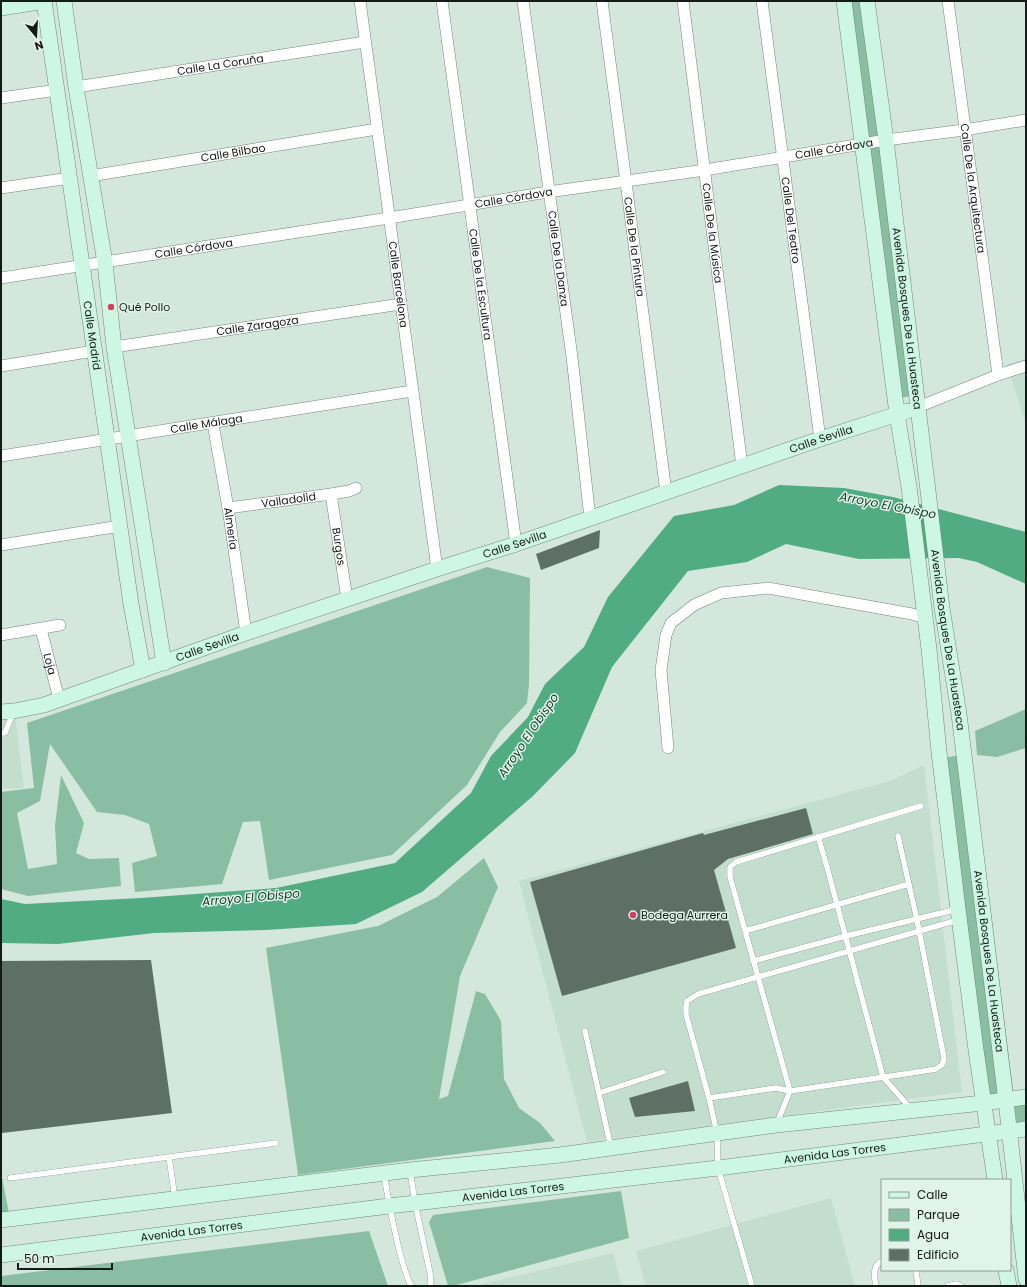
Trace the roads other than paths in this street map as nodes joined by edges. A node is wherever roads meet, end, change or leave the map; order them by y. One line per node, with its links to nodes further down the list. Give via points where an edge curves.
1 (45, 1): 12 (street); 15 (street, Calle Madrid)
2 (64, 1): 14 (street, Calle Madrid)
3 (360, 1): 13 (street, Calle Barcelona)
4 (442, 1): 29 (street, Calle De la Escultura)
5 (523, 1): 28 (street, Calle De la Danza)
6 (602, 1): 26 (street, Calle De la Pintura)
7 (683, 1): 23 (street, Calle De la Música)
8 (762, 1): 22 (street, Calle Del Teatro)
9 (844, 1): 21 (street, Avenida Bosques De La Huasteca)
10 (867, 1): 20 (street, Avenida Bosques De La Huasteca)
11 (948, 1): 19 (street, Calle De la Arquitectura)
12 (1, 8)
13 (365, 42): 14 (street, Calle La Coruña); 18 (street, Calle Barcelona)
14 (76, 87): 24 (street, Calle Madrid)
15 (57, 90): 16 (street); 25 (street, Calle Madrid)
16 (1, 98)
17 (1026, 120): 19 (street, Calle Córdova)
18 (377, 129): 24 (street, Calle Bilbao); 30 (street, Calle Barcelona)
19 (964, 130): 20 (street, Calle Córdova); 39 (street, Calle De la Arquitectura)
20 (886, 140): 21 (street, Calle Córdova); 41 (street, Avenida Bosques De La Huasteca)
21 (862, 144): 22 (street, Calle Córdova); 42 (street, Avenida Bosques De La Huasteca)
22 (782, 157): 23 (street, Calle Córdova); 45 (street, Calle Del Teatro)
23 (705, 170): 26 (street, Calle Córdova); 48 (street, Calle De la Música)
24 (90, 176): 31 (street, Calle Madrid)
25 (70, 178): 27 (street); 32 (street, Calle Madrid)
26 (626, 182): 28 (street, Calle Córdova); 50 (street, Calle De la Pintura)
27 (1, 188)
28 (548, 192): 29 (street, Calle Córdova); 53 (street, Calle De la Danza, via 572,357)
29 (471, 205): 30 (street, Calle Córdova); 55 (street, Calle De la Escultura)
30 (389, 218): 31 (street, Calle Córdova); 34 (street, Calle Barcelona)
31 (104, 263): 32 (street, Calle Córdova); 35 (street, Calle Madrid)
32 (82, 266): 33 (street, Calle Córdova); 36 (street, Calle Madrid)
33 (1, 278)
34 (401, 304): 35 (street, Calle Zaragoza); 40 (street, Calle Barcelona)
35 (114, 347): 44 (street, Calle Madrid)
36 (94, 351): 37 (street); 46 (street, Calle Madrid)
37 (1, 366)
38 (1026, 366): 39 (street, Calle Sevilla)
39 (998, 375): 41 (street, Calle Sevilla)
40 (412, 391): 43 (street, Calle Málaga); 57 (street, Calle Barcelona)
41 (918, 408): 42 (street, Calle Sevilla); 61 (street, Avenida Bosques De La Huasteca)
42 (897, 414): 45 (street, Calle Sevilla); 59 (street, Avenida Bosques De La Huasteca, via 910,487)
43 (213, 424): 44 (street, Calle Málaga); 52 (street, Almería)
44 (128, 436): 46 (street, Calle Málaga); 65 (street, Calle Madrid)
45 (820, 439): 48 (street, Calle Sevilla)
46 (107, 440): 47 (street, Calle Málaga); 54 (street, Calle Madrid)
47 (1, 456)
48 (742, 466): 50 (street, Calle Sevilla)
49 (352, 490): 51 (street, Valladolid)
50 (666, 492): 53 (street, Calle Sevilla)
51 (331, 494): 52 (street, Valladolid); 58 (street, Burgos)
52 (228, 508): 63 (street, Almería)
53 (590, 518): 55 (street, Calle Sevilla)
54 (120, 526): 56 (street); 66 (street, Calle Madrid)
55 (516, 544): 57 (street, Calle Sevilla)
56 (1, 545)
57 (437, 569): 58 (street, Calle Sevilla)
58 (347, 599): 63 (street, Calle Sevilla)
59 (925, 617): 61 (street); 70 (street, via 768,588 721,593 694,605 671,623 666,635 661,670); 77 (street, Avenida Bosques De La Huasteca)
60 (60, 625): 62 (street)
61 (945, 627): 75 (street, Avenida Bosques De La Huasteca, via 959,714)
62 (41, 629): 64 (street); 67 (street, Loja)
63 (246, 633): 65 (street, Calle Sevilla)
64 (1, 635)
65 (164, 663): 66 (street, Calle Sevilla)
66 (144, 670): 67 (street, Calle Sevilla)
67 (59, 699): 68 (street, Calle Sevilla, via 44,705)
68 (7, 712): 69 (lane, via 5,733)
69 (1, 733)
70 (668, 748)
71 (921, 806): 72 (lane)
72 (818, 836): 76 (lane); 79 (lane, via 732,865 729,870 730,877)
73 (898, 836): 74 (lane)
74 (909, 884): 76 (lane); 78 (lane)
75 (981, 895): 77 (street); 86 (street, Avenida Bosques De La Huasteca)
76 (838, 905): 79 (lane); 81 (lane)
77 (958, 909): 78 (lane); 80 (lane); 87 (street, Avenida Bosques De La Huasteca)
78 (917, 920): 80 (lane); 81 (lane)
79 (745, 931): 83 (lane)
80 (919, 932): 82 (lane); 89 (lane, via 944,1060 936,1069)
81 (846, 936): 82 (lane); 83 (lane)
82 (849, 951): 84 (lane); 89 (lane)
83 (753, 962): 84 (lane)
84 (757, 977): 90 (lane); 93 (lane, via 698,994 687,1001 686,1014)
85 (585, 1031): 91 (lane)
86 (999, 1047): 87 (street); 94 (street, Avenida Bosques De La Huasteca)
87 (976, 1050): 95 (street, Avenida Bosques De La Huasteca)
88 (663, 1072): 91 (lane)
89 (883, 1077): 90 (lane); 96 (lane)
90 (790, 1092): 93 (lane, via 776,1088); 97 (lane)
91 (599, 1093): 103 (lane)
92 (1026, 1097): 94 (street)
93 (709, 1098): 100 (lane)
94 (1006, 1100): 95 (street); 99 (street, Avenida Bosques De La Huasteca)
95 (983, 1103): 96 (street); 101 (street, Avenida Bosques De La Huasteca)
96 (913, 1111): 97 (street)
97 (776, 1125): 100 (street)
98 (1026, 1129): 99 (street, Avenida Las Torres)
99 (1009, 1131): 101 (street, Avenida Las Torres); 118 (street, Avenida Bosques De La Huasteca)
100 (716, 1133): 103 (street); 105 (lane)
101 (988, 1134): 105 (street, Avenida Las Torres); 109 (street, Avenida Bosques De La Huasteca)
102 (276, 1143): 104 (lane)
103 (611, 1148): 106 (street)
104 (169, 1157): 108 (lane); 110 (lane)
105 (718, 1168): 111 (street, Avenida Las Torres); 121 (lane)
106 (410, 1170): 107 (street); 111 (lane)
107 (384, 1174): 110 (street); 112 (lane)
108 (10, 1178)
109 (995, 1179)
110 (175, 1199): 113 (street)
111 (415, 1203): 112 (street, Avenida Las Torres); 120 (lane)
112 (389, 1206): 114 (street, Avenida Las Torres); 119 (lane, via 398,1248)
113 (1, 1220)
114 (1, 1255)
115 (881, 1262): 122 (lane, via 874,1270)
116 (916, 1271): 123 (lane)
117 (1006, 1271): 126 (street)
118 (1026, 1279)
119 (411, 1286)
120 (431, 1286)
121 (752, 1286)
122 (876, 1286)
123 (918, 1286)
124 (947, 1286): 125 (lane)
125 (962, 1286)
126 (1009, 1286)

